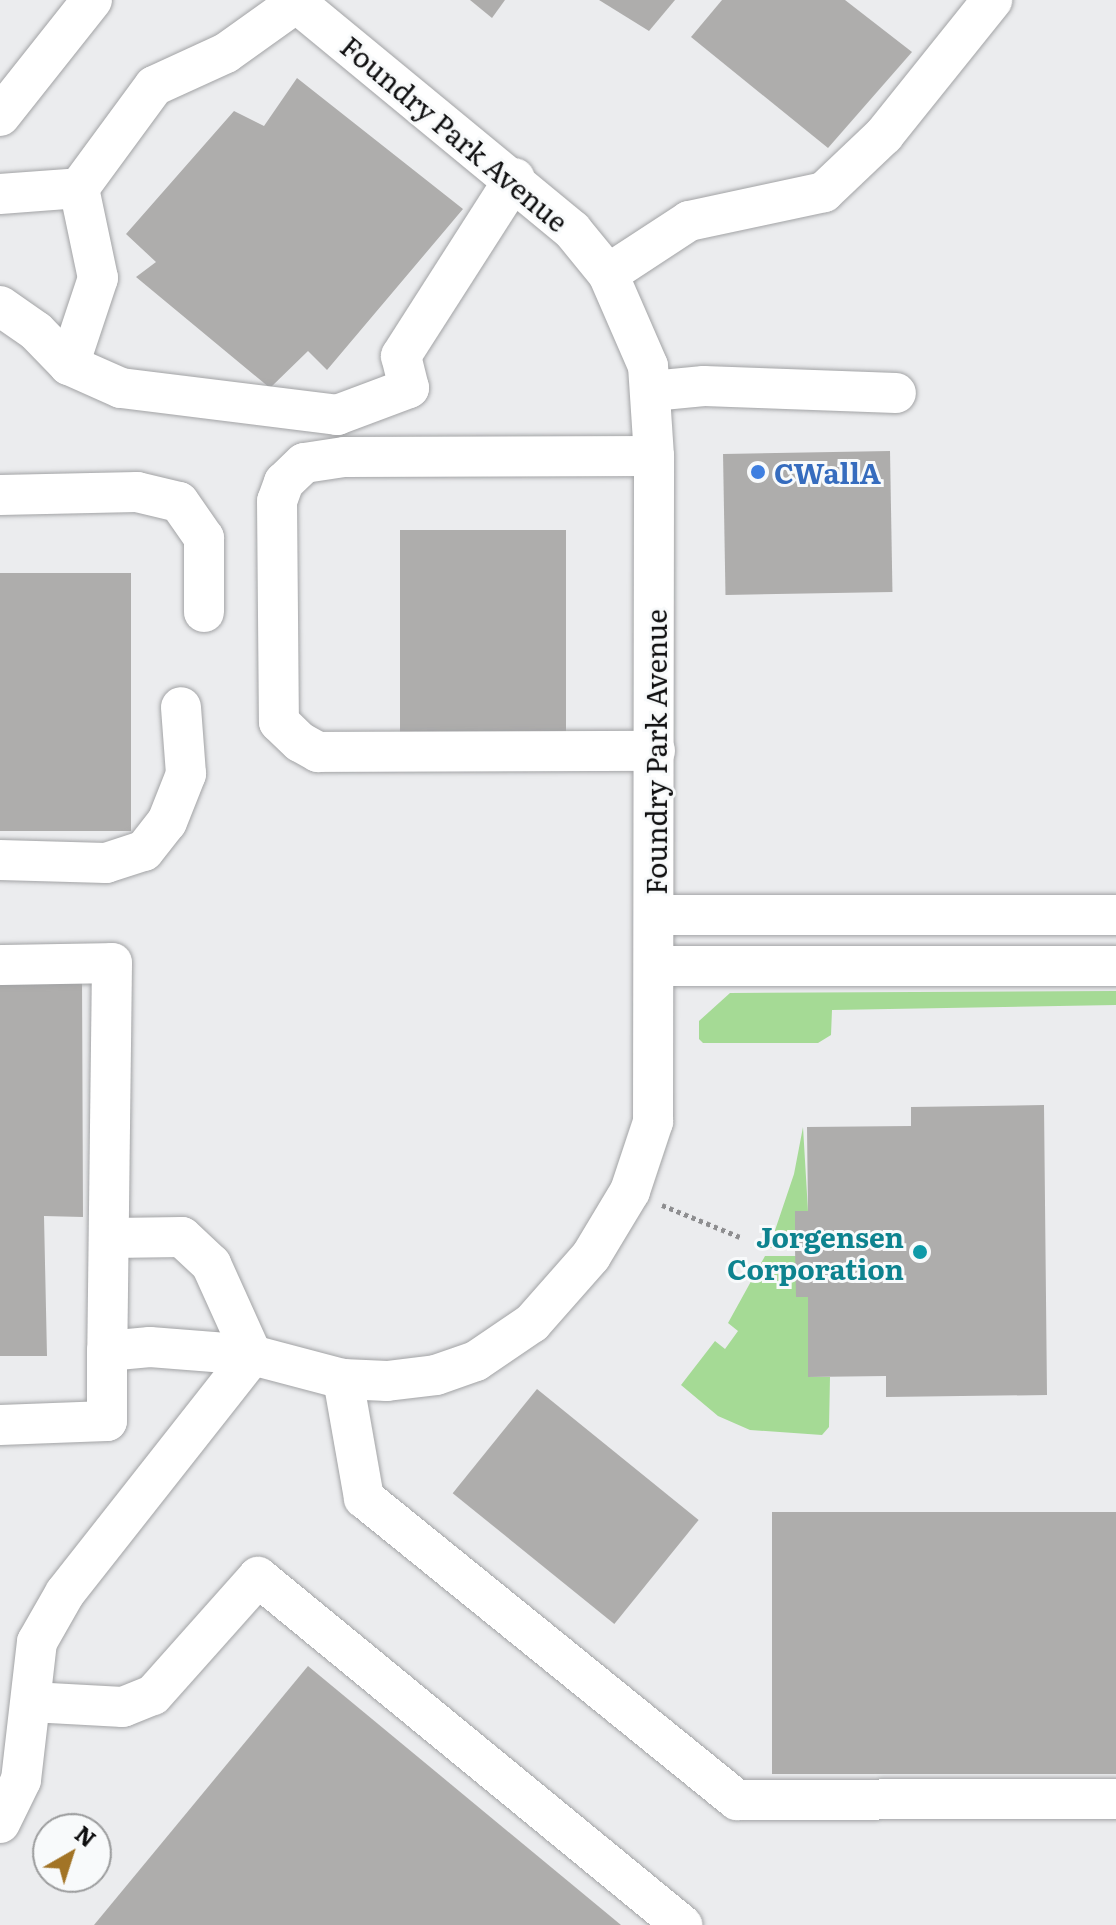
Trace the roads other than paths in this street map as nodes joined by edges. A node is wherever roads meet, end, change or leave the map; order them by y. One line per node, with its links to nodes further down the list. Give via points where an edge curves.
1 (92, 0): 4 (street)
2 (992, 0): 8 (street, via 884,135 824,192 689,221)
3 (294, 1): 5 (street, Foundry Park Avenue); 6 (street, via 226,53 154,86)
4 (0, 116)
5 (515, 178): 8 (street, Foundry Park Avenue, via 572,230); 10 (street, via 401,356 409,388 337,415 121,388)
6 (79, 188): 7 (street); 10 (street, via 98,278)
7 (0, 194)
8 (608, 274): 11 (street, Foundry Park Avenue, via 637,333)
9 (0, 306): 10 (street, via 36,331)
10 (69, 365)
11 (652, 391): 12 (street, via 704,386); 13 (street, Foundry Park Avenue)
12 (896, 393)
13 (654, 456): 17 (street, Foundry Park Avenue); 17 (street, via 344,457 304,463 284,482 277,501 279,722 300,742 318,752)
14 (0, 495): 15 (street, via 137,492 179,502 204,538)
15 (204, 612)
16 (181, 707): 18 (street, via 186,774 167,822 144,851 106,863)
17 (655, 751): 19 (street, Foundry Park Avenue)
18 (0, 860)
19 (656, 915): 20 (street); 22 (street, Foundry Park Avenue)
20 (1116, 915)
21 (0, 965): 24 (street, via 112,963)
22 (656, 966): 23 (street); 27 (street, Foundry Park Avenue, via 653,1122 630,1191 591,1256 532,1323 476,1361 436,1375)
23 (1116, 966)
24 (112, 1238): 25 (street); 26 (street, via 182,1237 211,1264)
25 (107, 1351): 26 (street, Foundry Park Avenue, via 150,1347); 28 (street, via 107,1421)
26 (252, 1355): 27 (street, Foundry Park Avenue); 29 (street, via 65,1593 37,1642)
27 (343, 1379): 30 (street, via 364,1498 737,1800)
28 (0, 1425)
29 (31, 1702): 31 (street, via 21,1780); 32 (street, via 123,1707 153,1695 258,1577)
30 (1116, 1799)
31 (0, 1823)
32 (682, 1925)

